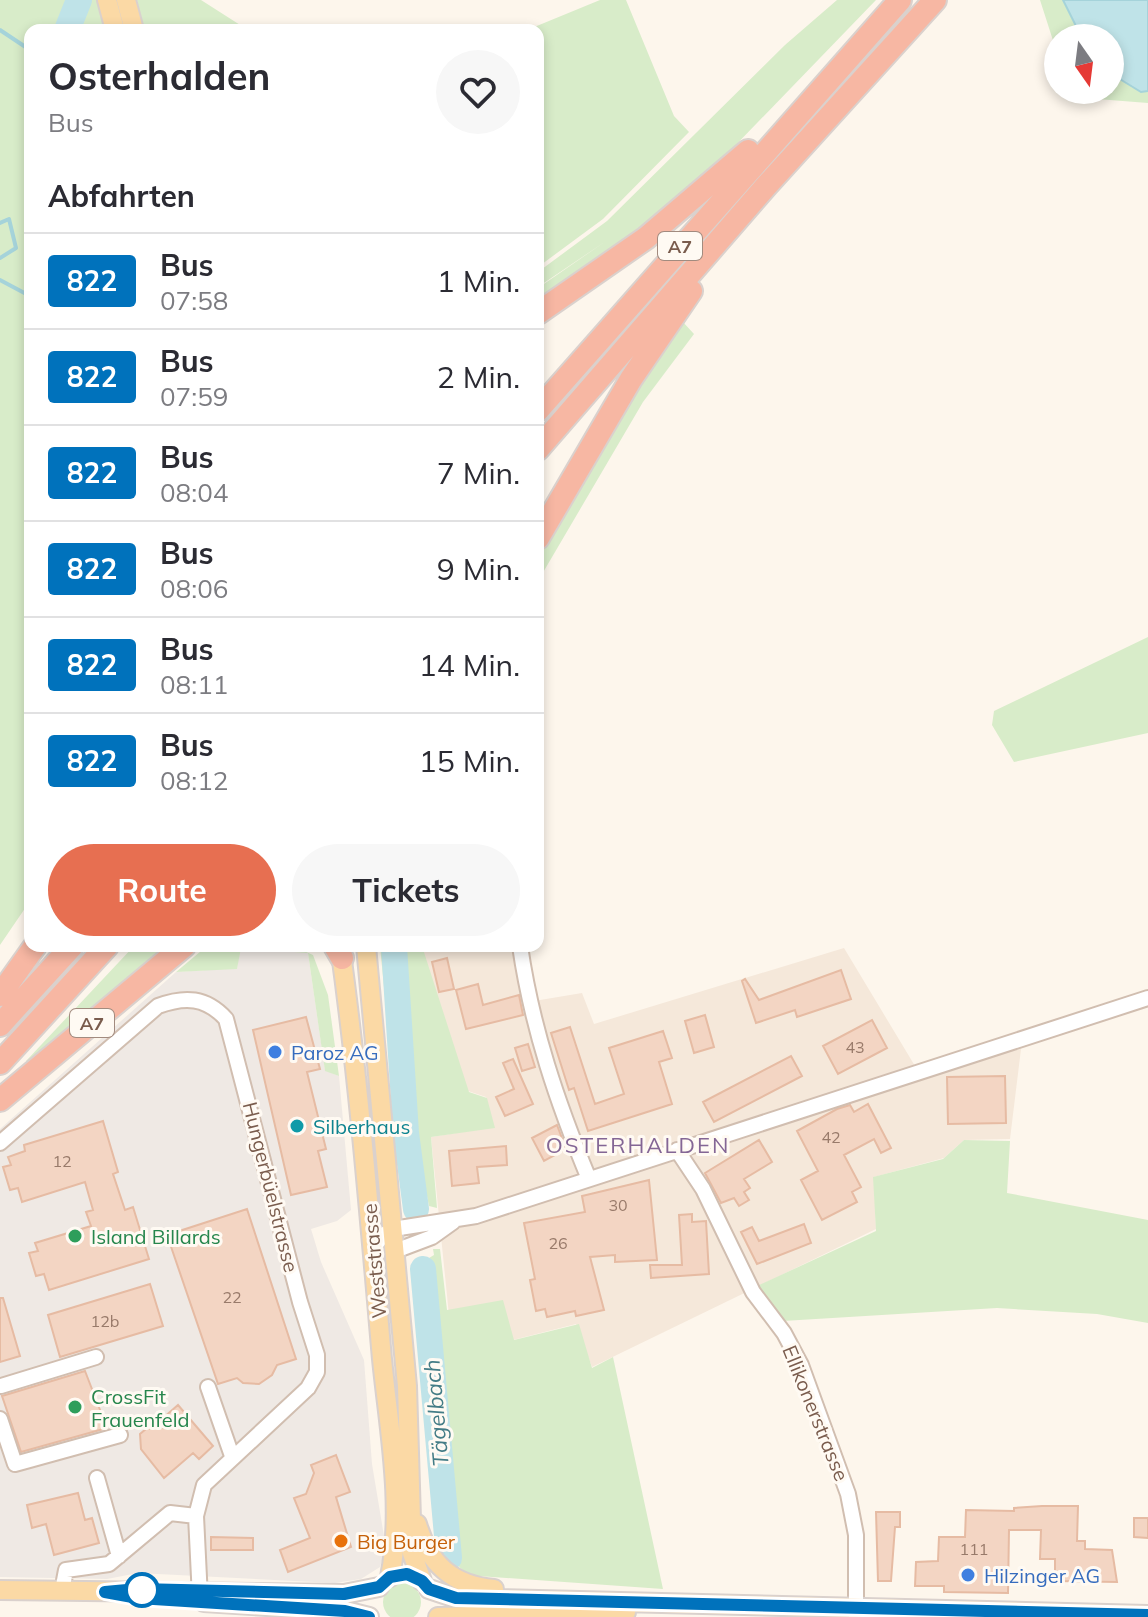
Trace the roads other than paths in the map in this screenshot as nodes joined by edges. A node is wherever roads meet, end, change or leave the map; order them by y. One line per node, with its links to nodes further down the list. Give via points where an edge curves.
1 (107, 0): 5 (main road)
2 (126, 0): 6 (main road)
3 (900, 0): 7 (highway, A7)
4 (935, 0): 8 (highway, A7)
5 (113, 24)
6 (132, 24)
7 (823, 83): 9 (highway, A7, via 646,238); 10 (highway, A7)
8 (767, 185): 11 (highway, A7); 12 (highway, A7, via 639,366)
9 (544, 309)
10 (544, 403)
11 (544, 442)
12 (544, 528)
13 (31, 952): 20 (highway)
14 (67, 952): 22 (highway)
15 (102, 952): 23 (highway, A7)
16 (177, 952): 24 (highway, A7)
17 (339, 952): 30 (main road, Weststrasse, via 360,1096)
18 (367, 952): 28 (main road, Weststrasse)
19 (521, 952): 27 (street, via 546,1067)
20 (0, 995)
21 (1148, 998): 26 (street)
22 (0, 1025)
23 (0, 1063)
24 (0, 1100)
25 (0, 1143): 37 (street, Hungerbüelstrasse, via 158,1006 195,999 226,1019 317,1364 308,1388)
26 (677, 1150): 27 (street); 49 (street, Ellikonerstrasse, via 703,1189 753,1292 801,1365 848,1494 856,1535)
27 (588, 1175): 29 (street)
28 (397, 1229): 29 (street); 30 (street, via 383,1235); 31 (main road, Weststrasse)
29 (432, 1230): 31 (street)
30 (373, 1249): 42 (main road, Weststrasse, via 393,1490 395,1553)
31 (400, 1250): 39 (main road, Weststrasse)
32 (96, 1357): 33 (street)
33 (1, 1386)
34 (208, 1387): 37 (street)
35 (0, 1419): 36 (street, via 15,1464)
36 (120, 1435)
37 (232, 1456): 40 (street, Hungerbüelstrasse, via 204,1485)
38 (97, 1478): 41 (street)
39 (411, 1505): 43 (main road, Weststrasse, via 412,1553); 47 (main road, Weststrasse, via 425,1549 459,1581 496,1589 606,1592)
40 (196, 1516): 41 (street, via 170,1513); 46 (street, Hungerbüelstrasse)
41 (119, 1556): 45 (street, via 109,1564 66,1570)
42 (384, 1582): 43 (main road, via 407,1574); 46 (main road, via 344,1594); 52 (main road, via 374,1605)
43 (426, 1585): 47 (main road, via 456,1598); 53 (main road, via 432,1598)
44 (0, 1590): 45 (main road)
45 (62, 1591): 46 (main road)
46 (199, 1596): 51 (main road)
47 (648, 1601): 48 (main road)
48 (736, 1607): 49 (main road); 54 (main road)
49 (856, 1613): 50 (main road)
50 (1148, 1615)
51 (369, 1617)
52 (377, 1617)
53 (429, 1617)
54 (438, 1617)

